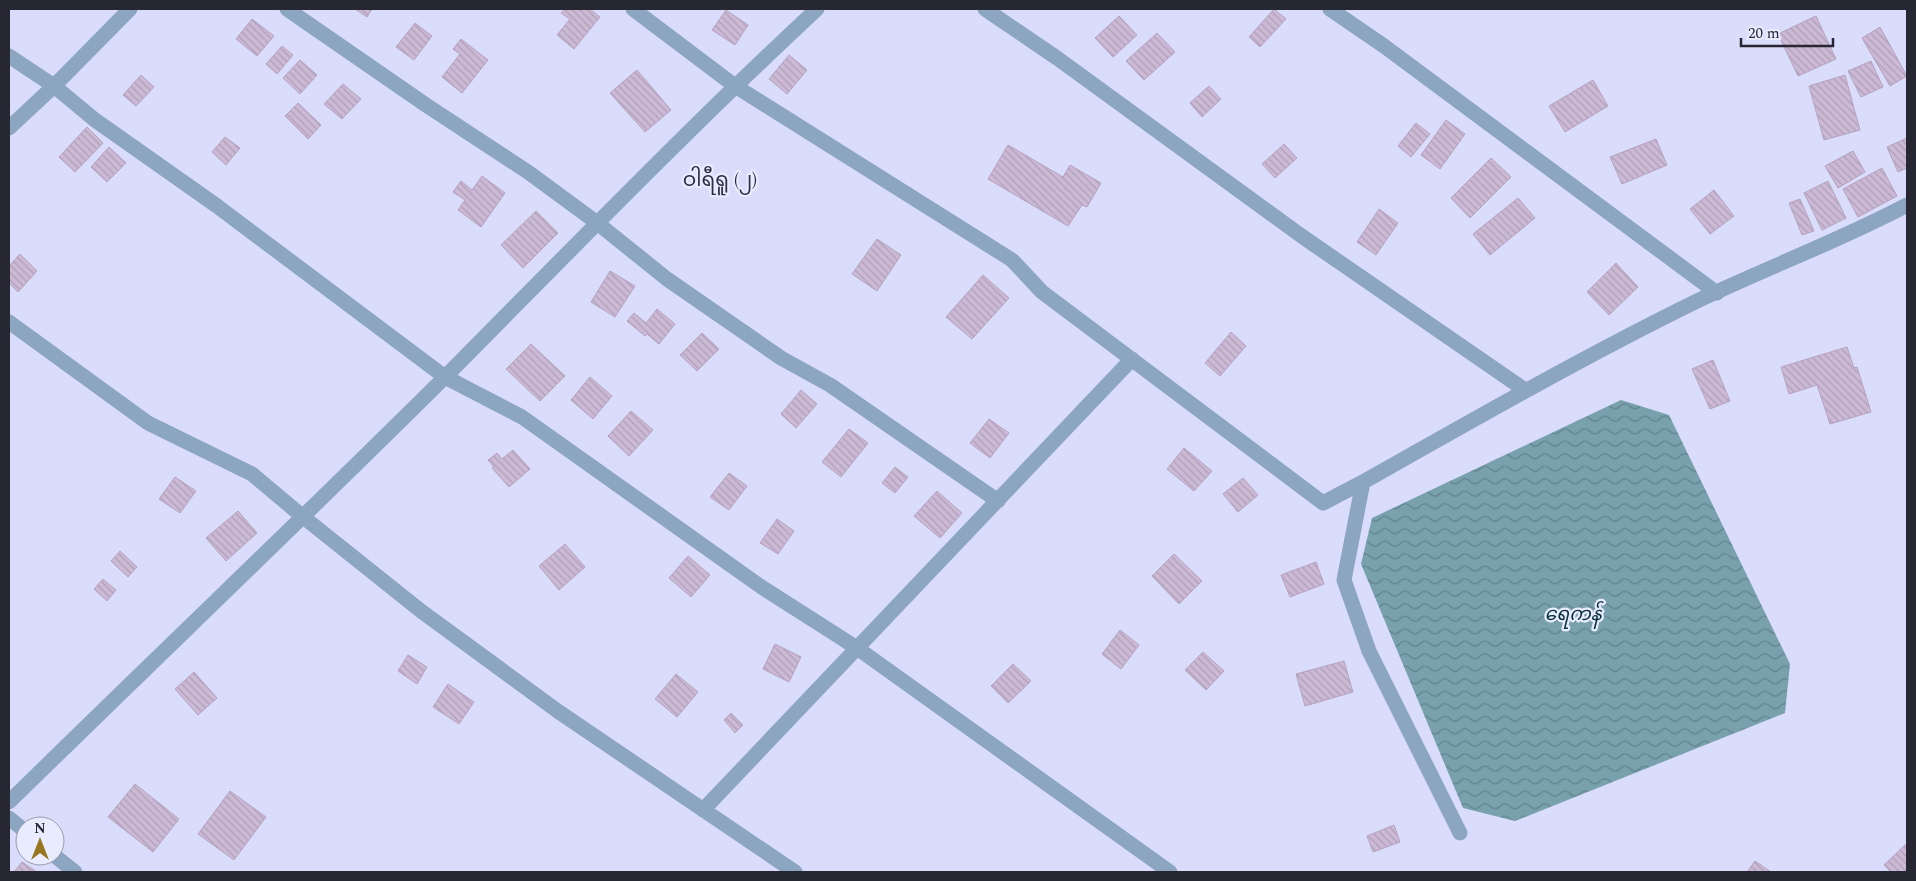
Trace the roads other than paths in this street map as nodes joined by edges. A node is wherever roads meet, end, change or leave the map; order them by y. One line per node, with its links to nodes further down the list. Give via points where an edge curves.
1 (130, 9): 8 (street)
2 (287, 9): 12 (street, via 528,172)
3 (633, 9): 9 (street)
4 (817, 9): 9 (street)
5 (985, 9): 17 (street, via 1304,238)
6 (1330, 9): 13 (street)
7 (9, 56): 8 (street)
8 (54, 86): 10 (street); 16 (street, via 95,120)
9 (735, 86): 12 (street); 15 (street, via 1012,260 1042,292)
10 (9, 128)
11 (1907, 205): 13 (street)
12 (596, 222): 16 (street); 19 (street, via 666,279 781,358 830,385)
13 (1717, 293): 17 (street)
14 (9, 322): 20 (street, via 148,423 252,474)
15 (1132, 359): 18 (street, via 1323,503); 19 (street)
16 (445, 377): 20 (street); 21 (street, via 522,418 760,586)
17 (1525, 390): 18 (street)
18 (1363, 482): 24 (street, via 1344,580 1369,650)
19 (998, 501): 21 (street)
20 (302, 516): 22 (street); 23 (street, via 444,628 559,712)
21 (857, 648): 23 (street); 28 (street)
22 (9, 802)
23 (703, 810): 27 (street)
24 (1460, 833)
25 (65, 864): 26 (street)
26 (75, 872)
27 (795, 872)
28 (1170, 872)

